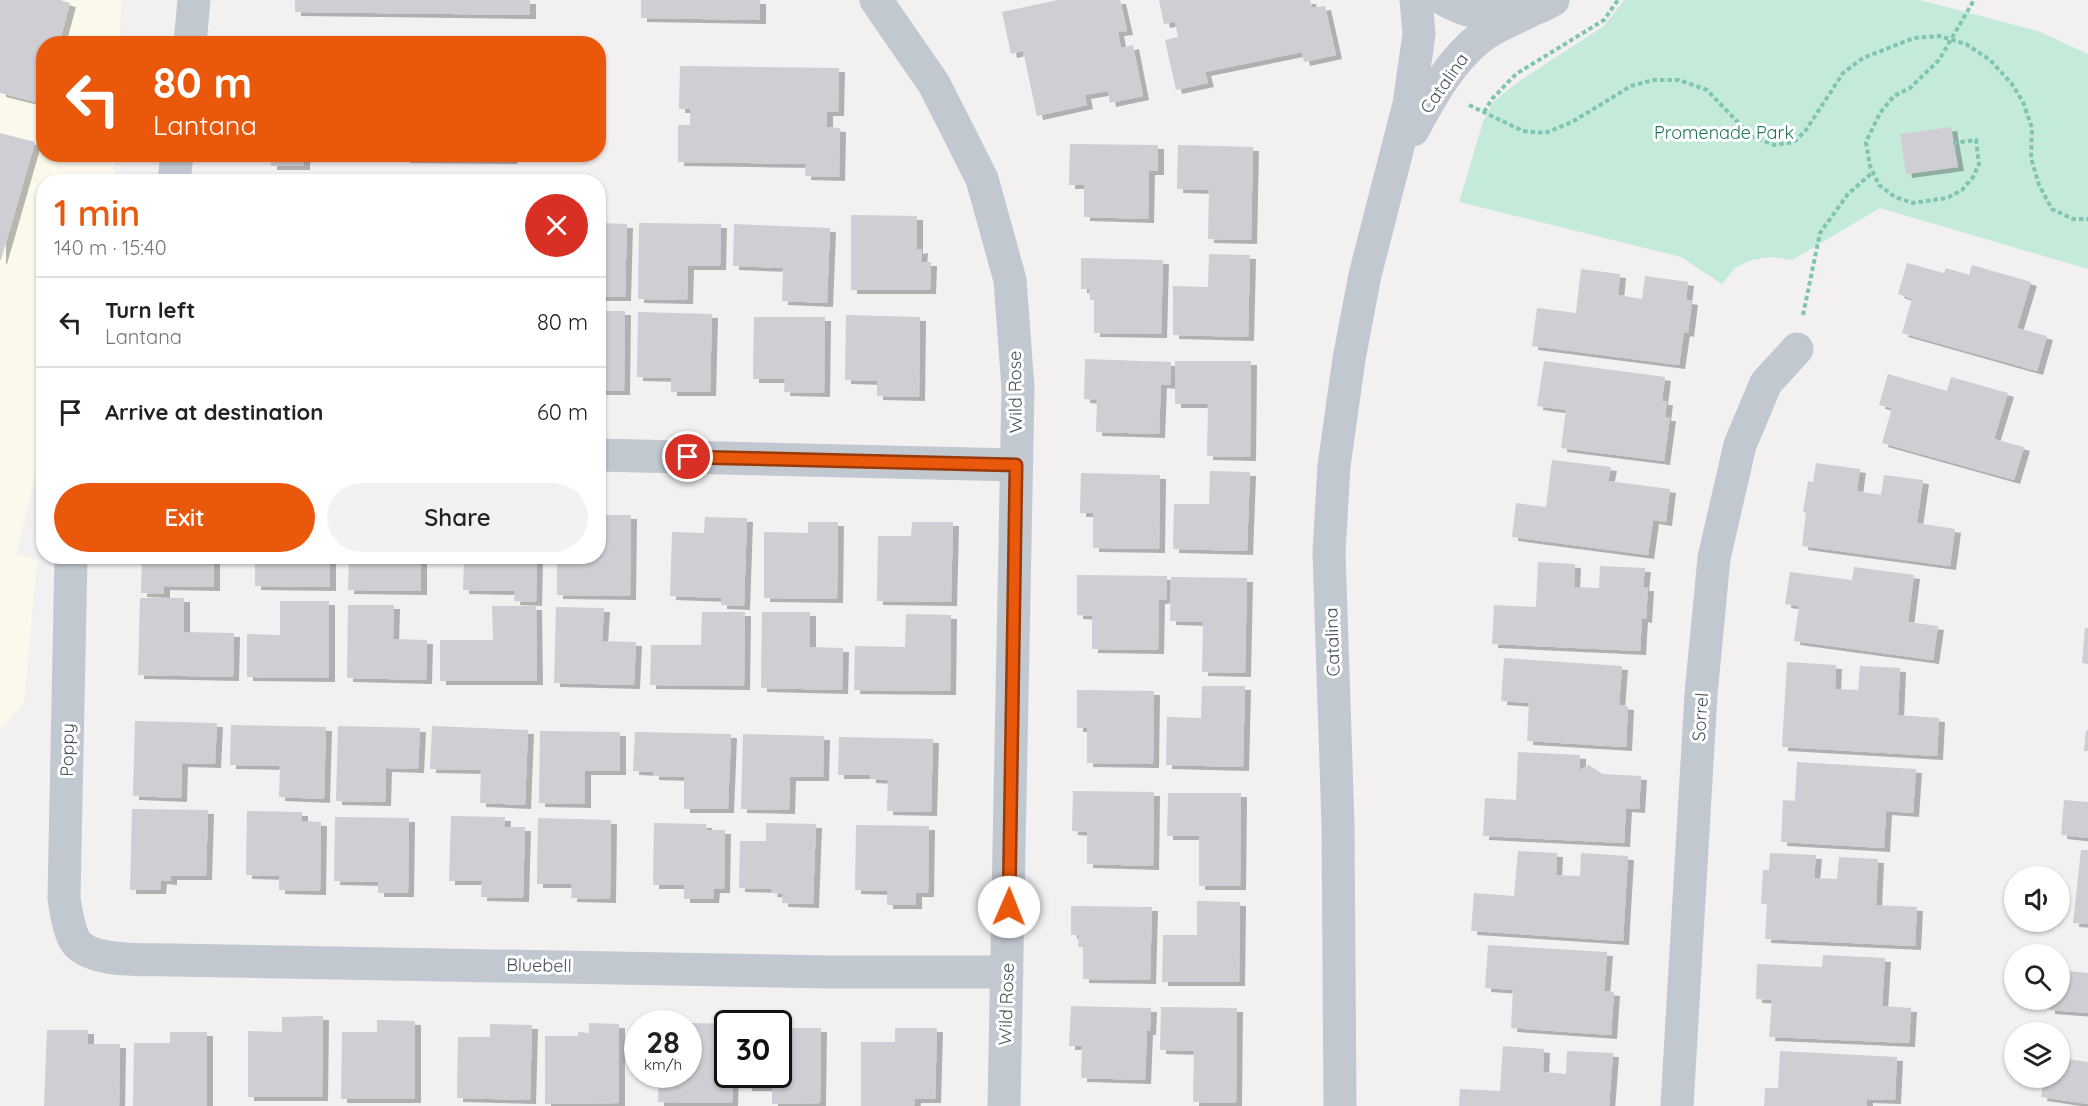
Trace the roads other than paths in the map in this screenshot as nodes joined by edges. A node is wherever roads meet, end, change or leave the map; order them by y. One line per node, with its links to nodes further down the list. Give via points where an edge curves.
1 (194, 0): 6 (street)
2 (876, 0): 10 (street, Wild Rose, via 934,84 982,179 1010,280 1018,388)
3 (1416, 0): 7 (street, Catalina, via 1417,59)
4 (1445, 0): 5 (street, via 1493,15)
5 (1541, 6): 7 (street, Catalina, via 1487,33 1466,50 1435,89)
6 (191, 36)
7 (1388, 184): 15 (street, Catalina, via 1365,275 1350,359 1334,466 1329,552 1338,824)
8 (1797, 349): 16 (street, Sorrel, via 1766,383 1740,445 1714,558 1701,694)
9 (606, 455): 10 (street)
10 (1016, 465): 13 (street, Wild Rose)
11 (71, 564): 12 (street, Poppy, via 64,898)
12 (75, 942): 13 (street, Bluebell, via 94,955 111,958)
13 (1007, 972): 14 (street, Wild Rose)
14 (1004, 1106)
15 (1340, 1106)
16 (1677, 1106)

